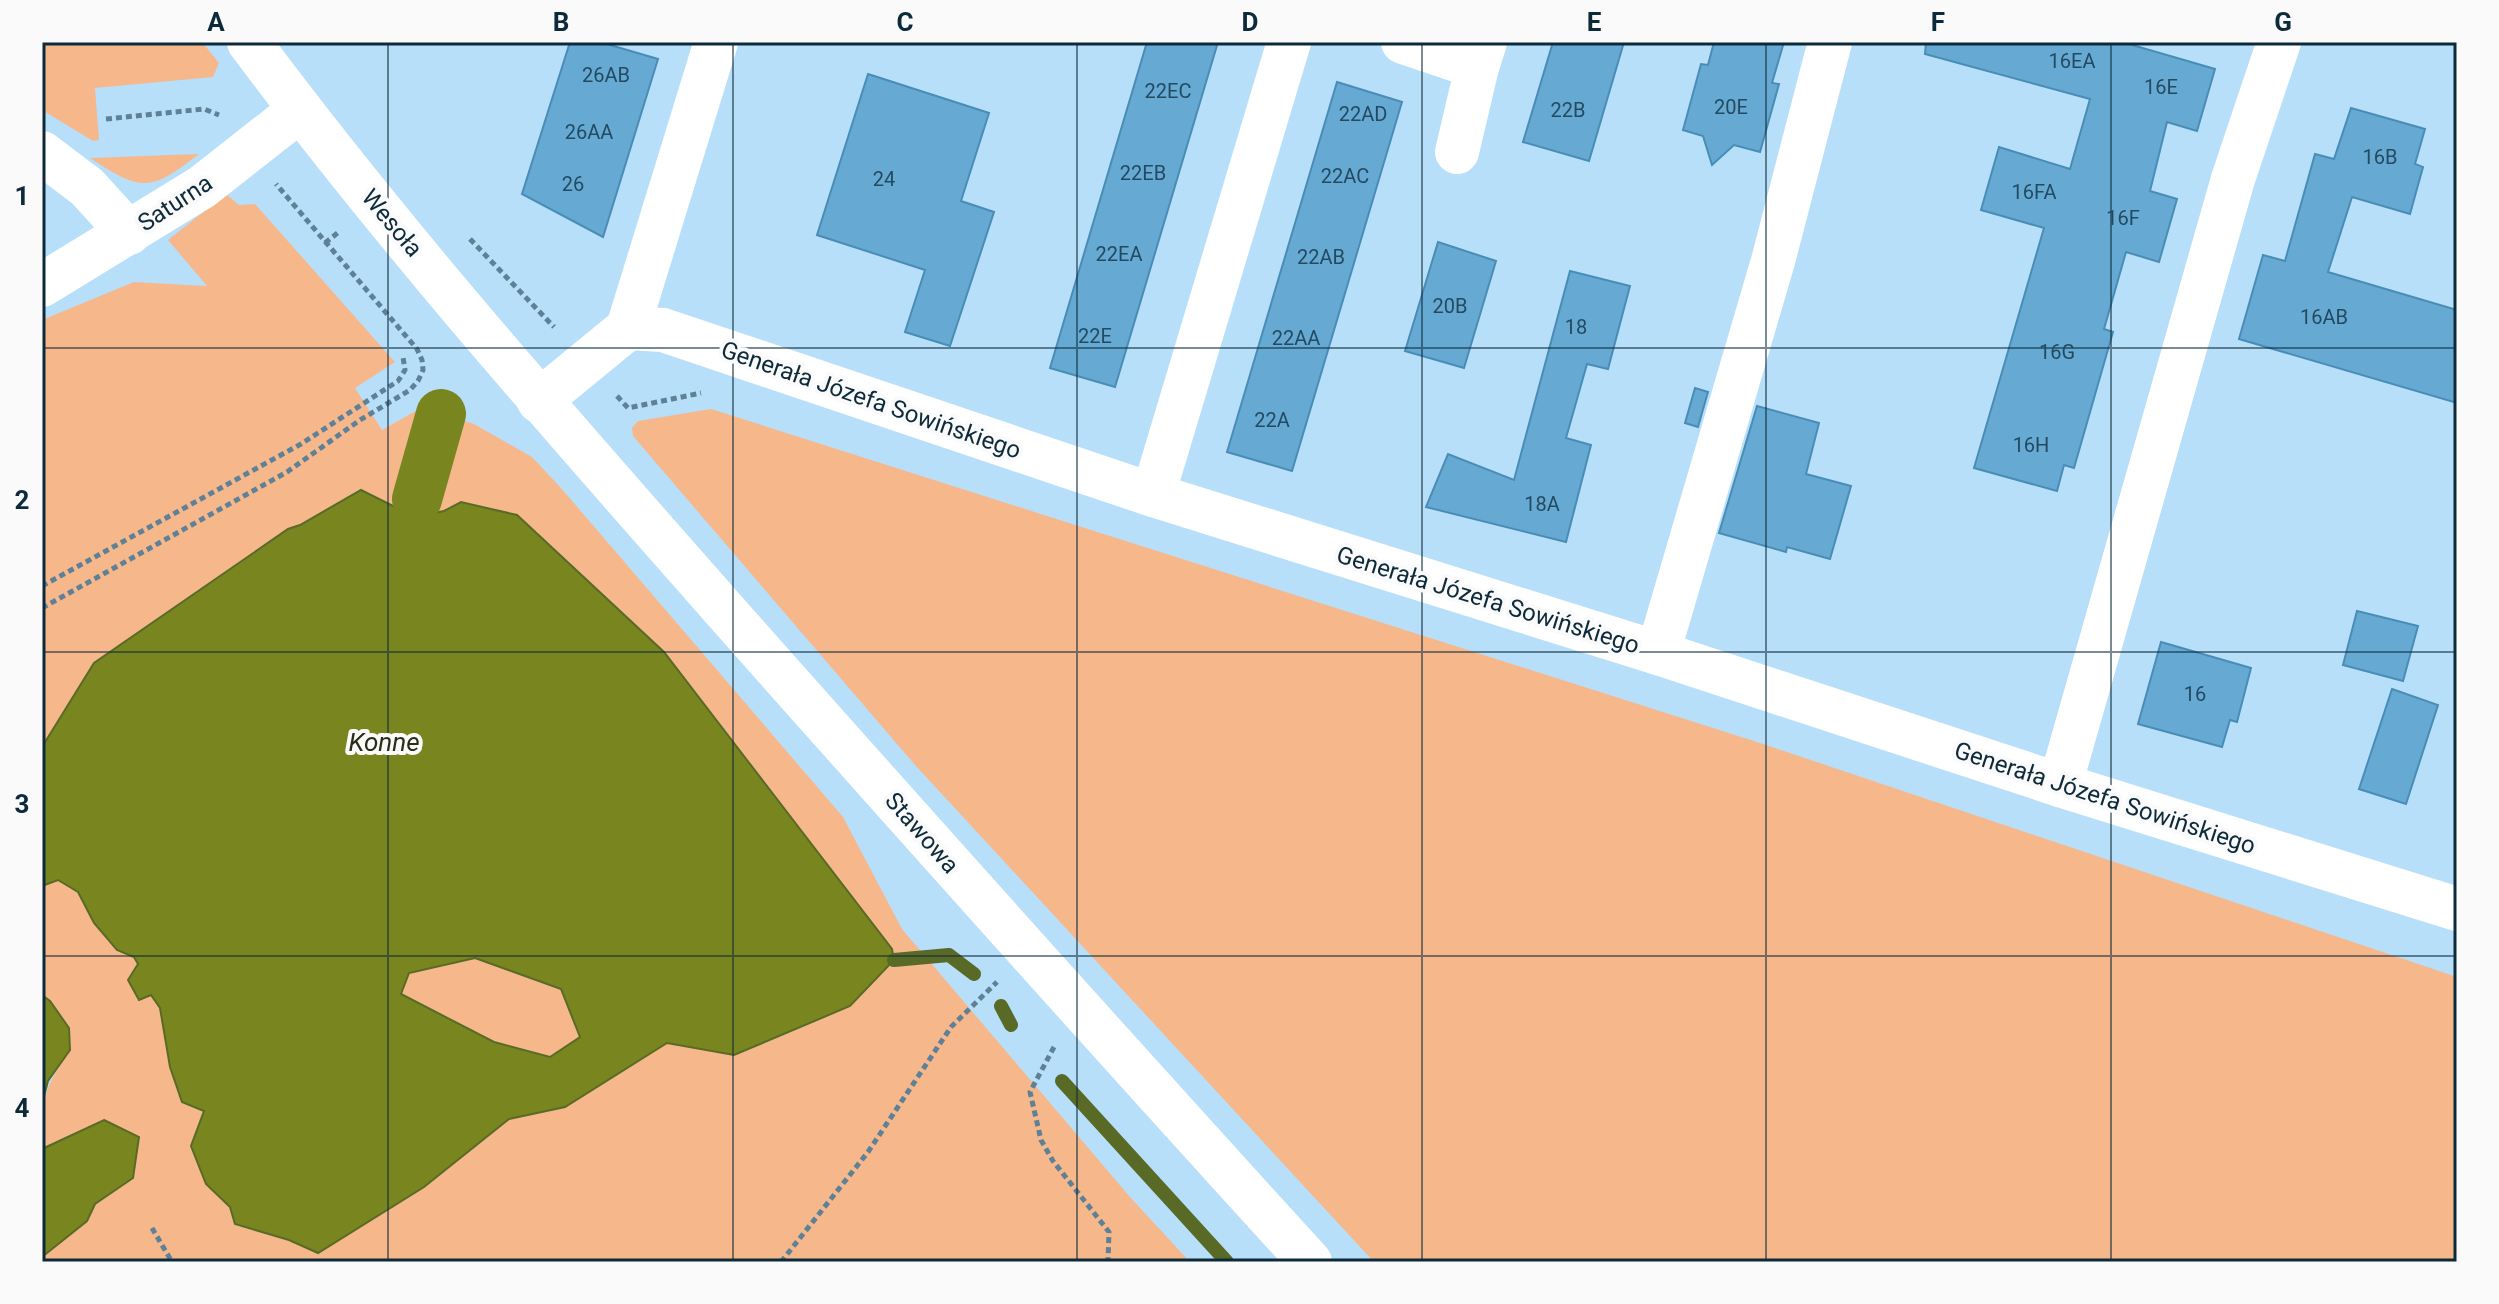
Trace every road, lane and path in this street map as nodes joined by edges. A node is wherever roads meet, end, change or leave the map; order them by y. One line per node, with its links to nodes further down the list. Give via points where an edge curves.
1 (249, 42): 8 (street, Wesoła)
2 (716, 42): 18 (street)
3 (1289, 42): 21 (street)
4 (1403, 42): 7 (street)
5 (1830, 42): 24 (street, via 1773,261)
6 (2279, 42): 25 (street, via 2233,179)
7 (1481, 55): 11 (street)
8 (300, 110): 15 (street, Saturna, via 202,187); 20 (street, Wesoła)
9 (222, 117): 10 (path, via 204,109)
10 (106, 119)
11 (1457, 152)
12 (42, 153): 15 (street, via 87,187)
13 (293, 205): 23 (path, via 417,349 423,370 418,381 287,472)
14 (461, 229): 17 (path)
15 (129, 233): 16 (street, Saturna)
16 (42, 285)
17 (554, 327)
18 (628, 328): 20 (street); 21 (street, Generała Józefa Sowińskiego, via 663,330)
19 (403, 357): 22 (path, via 405,370 398,381 301,444)
20 (539, 401): 27 (street, Stawowa)
21 (1153, 495): 24 (street, Generała Józefa Sowińskiego)
22 (42, 586)
23 (42, 608)
24 (1658, 653): 25 (street, Generała Józefa Sowińskiego)
25 (2060, 785): 26 (street, Generała Józefa Sowińskiego)
26 (2457, 909)
27 (1028, 952): 31 (path, via 951,1027 868,1152); 33 (street, Stawowa)
28 (1054, 1047): 32 (path, via 1030,1092 1041,1140 1109,1232)
29 (152, 1228): 30 (path)
30 (172, 1262)
31 (781, 1262)
32 (1108, 1262)
33 (1310, 1262)

